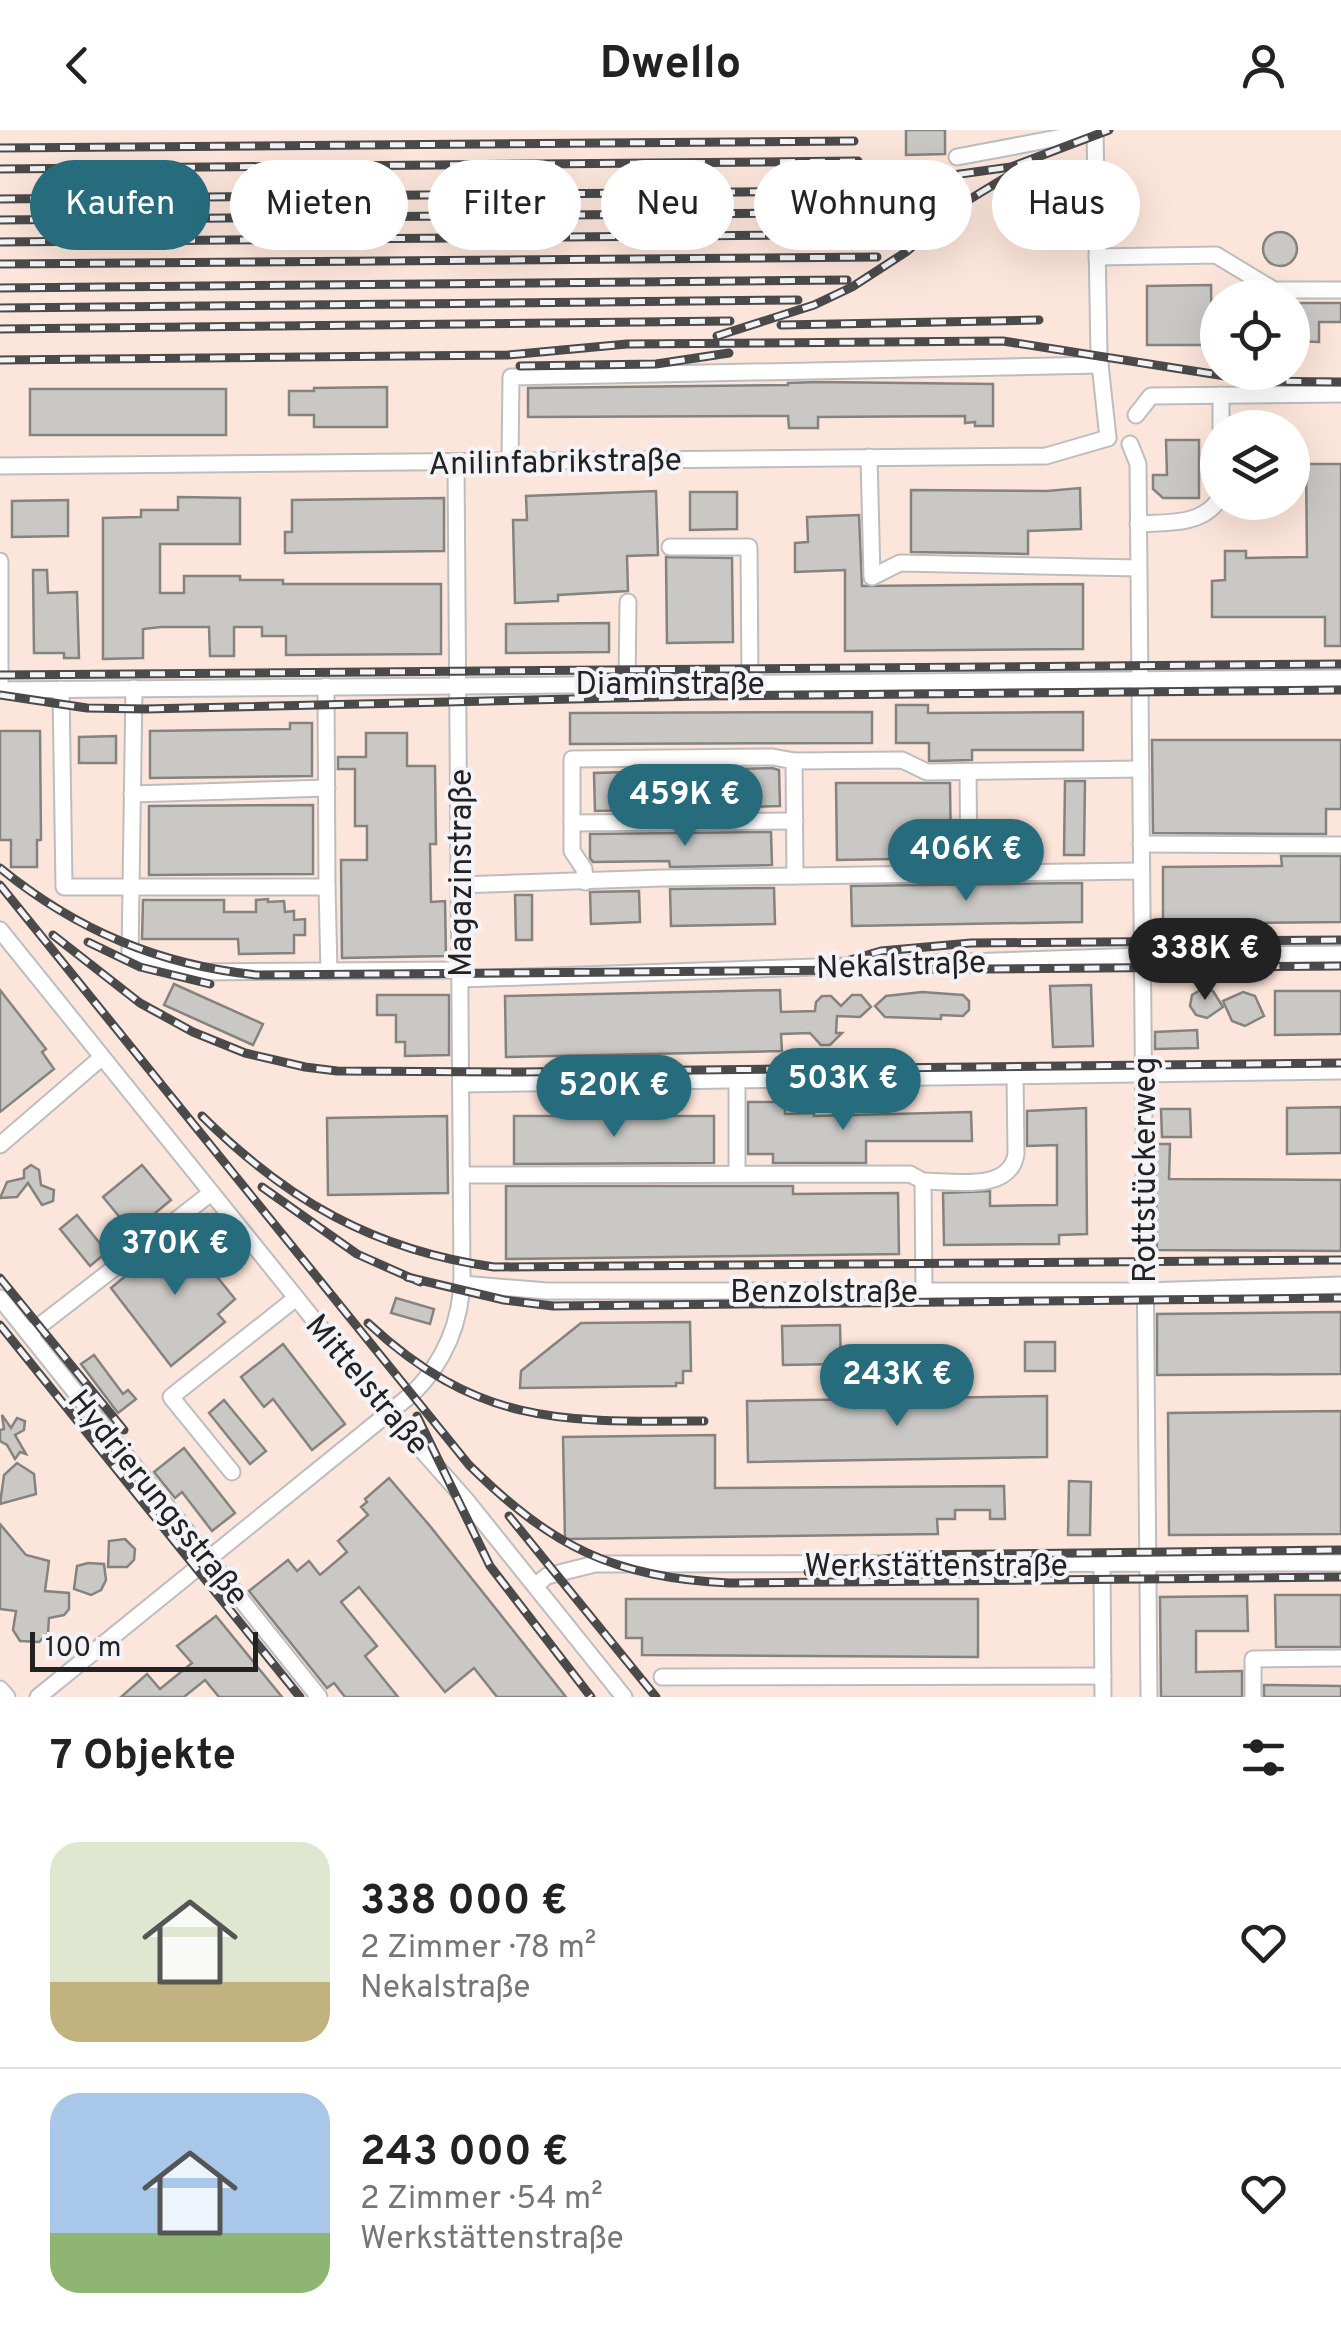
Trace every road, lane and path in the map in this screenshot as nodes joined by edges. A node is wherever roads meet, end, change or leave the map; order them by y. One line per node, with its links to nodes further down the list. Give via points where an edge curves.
1 (1095, 131): 2 (street); 3 (street)
2 (957, 157)
3 (1097, 257): 4 (street, via 1216,256 1274,290); 5 (street)
4 (1341, 290)
5 (1100, 365): 10 (street); 13 (street, via 511,376)
6 (1341, 394): 7 (street)
7 (1221, 395): 8 (street); 9 (street, via 1151,396)
8 (1221, 410)
9 (1136, 416): 10 (street, via 1116,411); 11 (street, via 1140,431)
10 (1107, 429): 11 (street, via 1122,445); 12 (street, Anilinfabrikstraße, via 1046,456)
11 (1130, 444): 17 (street, Rottstückerweg, via 1138,464)
12 (869, 457): 13 (street, Anilinfabrikstraße); 20 (street, via 872,577 900,563)
13 (510, 460): 14 (street, Anilinfabrikstraße)
14 (456, 463): 15 (street, Anilinfabrikstraße); 26 (street, Magazinstraße)
15 (0, 466)
16 (1200, 517): 17 (street)
17 (1138, 524): 20 (street, Rottstückerweg)
18 (670, 547): 24 (street, via 749,547)
19 (0, 561): 28 (street)
20 (1138, 568): 23 (street, Rottstückerweg)
21 (628, 602): 25 (street)
22 (1341, 678): 23 (street, Diaminstraße)
23 (1140, 680): 24 (street, Diaminstraße); 32 (street, Rottstückerweg)
24 (750, 682): 25 (street, Diaminstraße)
25 (627, 683): 26 (street, Diaminstraße)
26 (460, 684): 27 (street, Diaminstraße); 44 (street, Magazinstraße)
27 (326, 686): 29 (street, Diaminstraße); 34 (street)
28 (0, 687): 30 (street, Diaminstraße)
29 (134, 688): 30 (street, Diaminstraße); 35 (street)
30 (61, 690): 46 (street, via 64,888)
31 (794, 761): 33 (street, via 902,760 926,772); 36 (street); 37 (street, via 572,760)
32 (1140, 769): 33 (street); 38 (street, Rottstückerweg)
33 (968, 772): 41 (street)
34 (327, 788): 35 (street); 45 (street)
35 (132, 794): 46 (street)
36 (795, 821): 37 (street); 42 (street)
37 (572, 823): 43 (street, via 572,851)
38 (1141, 844): 39 (street); 40 (street, Rottstückerweg)
39 (1341, 845)
40 (1141, 872): 41 (street); 49 (street, Rottstückerweg)
41 (969, 873): 42 (street)
42 (795, 876): 43 (street)
43 (585, 882): 44 (street)
44 (460, 885): 51 (street, Magazinstraße)
45 (328, 887): 46 (street); 50 (street)
46 (131, 888): 50 (street, Nekalstraße, via 130,955 201,972)
47 (0, 930): 52 (street, Mittelstraße)
48 (1341, 954): 49 (street, Nekalstraße)
49 (1142, 956): 51 (street, Nekalstraße); 53 (street, Rottstückerweg)
50 (329, 971): 51 (street, Nekalstraße)
51 (460, 974): 57 (street, Magazinstraße)
52 (101, 1058): 58 (street); 62 (street, Mittelstraße)
53 (1144, 1072): 54 (street); 55 (street); 66 (street, Rottstückerweg)
54 (1341, 1072)
55 (1015, 1074): 56 (street); 61 (street, via 1016,1154 1008,1174 996,1181)
56 (737, 1079): 57 (street); 59 (street)
57 (462, 1084): 60 (street, Magazinstraße)
58 (0, 1145)
59 (737, 1173): 60 (street); 61 (street, via 896,1172)
60 (462, 1175): 63 (street, Magazinstraße)
61 (922, 1181): 65 (street)
62 (212, 1193): 68 (street, Mittelstraße); 69 (street)
63 (462, 1284): 65 (street, Benzolstraße, via 546,1291); 70 (street, via 442,1359)
64 (1341, 1285): 66 (street, Benzolstraße)
65 (924, 1291): 66 (street, Benzolstraße)
66 (1144, 1291): 75 (street, Rottstückerweg)
67 (0, 1298): 69 (street, Hydrierungsstraße)
68 (296, 1298): 70 (street, Mittelstraße); 71 (street, via 171,1397)
69 (29, 1334): 72 (street, Hydrierungsstraße)
70 (389, 1413): 72 (street); 76 (street, Mittelstraße)
71 (232, 1472)
72 (209, 1559): 82 (street); 83 (street, Hydrierungsstraße)
73 (1341, 1562): 75 (street, Werkstättenstraße)
74 (1102, 1565): 75 (street, Werkstättenstraße); 76 (street, Werkstättenstraße, via 595,1564); 78 (street)
75 (1148, 1565): 86 (street, Rottstückerweg)
76 (536, 1585): 84 (street, Mittelstraße)
77 (1341, 1658): 87 (street, via 1253,1659)
78 (1103, 1676): 79 (street); 85 (street)
79 (662, 1677)
80 (0, 1689): 81 (street)
81 (7, 1697)
82 (38, 1697)
83 (318, 1697)
84 (624, 1697)
85 (1103, 1697)
86 (1150, 1697)
87 (1254, 1697)

